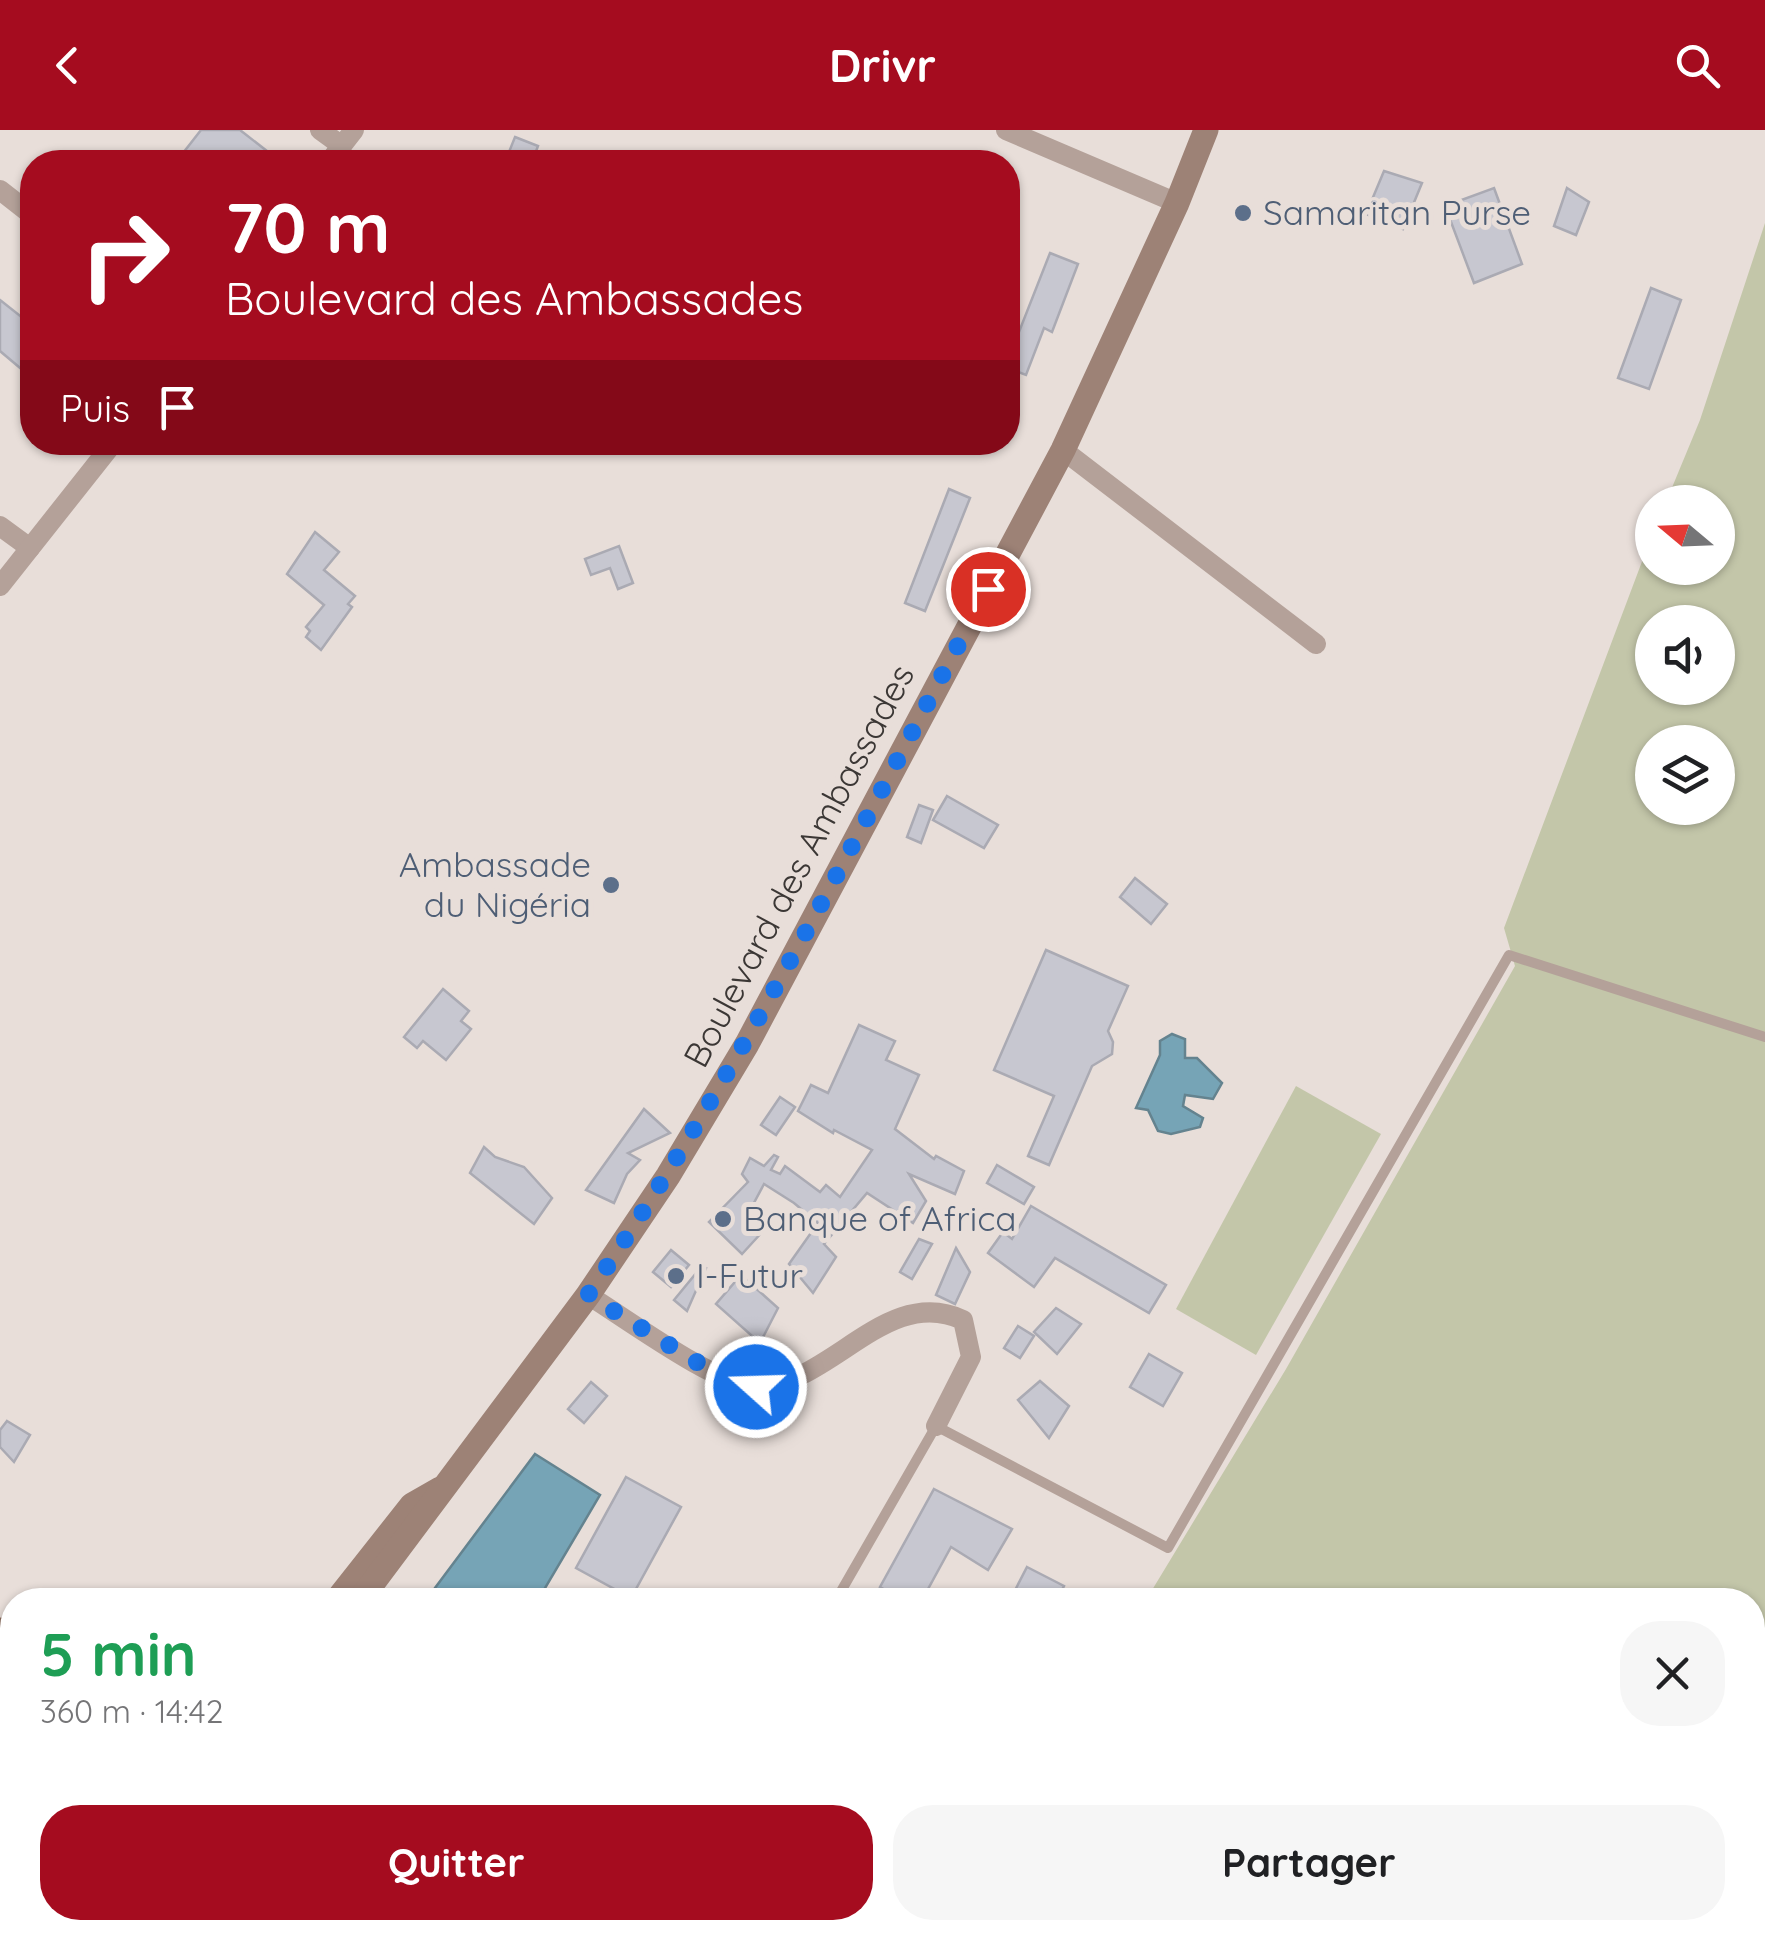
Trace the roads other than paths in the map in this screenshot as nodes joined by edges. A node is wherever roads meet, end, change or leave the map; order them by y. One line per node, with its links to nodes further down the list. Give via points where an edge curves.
1 (320, 130): 4 (street)
2 (1006, 130): 6 (street)
3 (1206, 130): 6 (main road, Boulevard des Ambassades)
4 (342, 146)
5 (0, 190): 7 (street)
6 (1177, 203): 8 (main road, Boulevard des Ambassades)
7 (20, 206)
8 (1063, 450): 13 (street); 15 (main road, Boulevard des Ambassades, via 747,1044)
9 (104, 455): 11 (street)
10 (0, 526): 11 (street)
11 (30, 548): 12 (street)
12 (0, 586)
13 (1316, 644)
14 (1765, 1036): 16 (lane, via 1509,955 1168,1548)
15 (588, 1295): 16 (street, via 721,1377 756,1387 804,1371 904,1316 948,1313 963,1320 971,1357); 17 (main road, Boulevard des Ambassades)
16 (936, 1426): 20 (lane)
17 (440, 1488): 18 (main road, Boulevard des Ambassades, via 412,1506); 19 (main road, Boulevard des Ambassades, via 426,1518)
18 (347, 1588)
19 (370, 1588)
20 (843, 1588)

